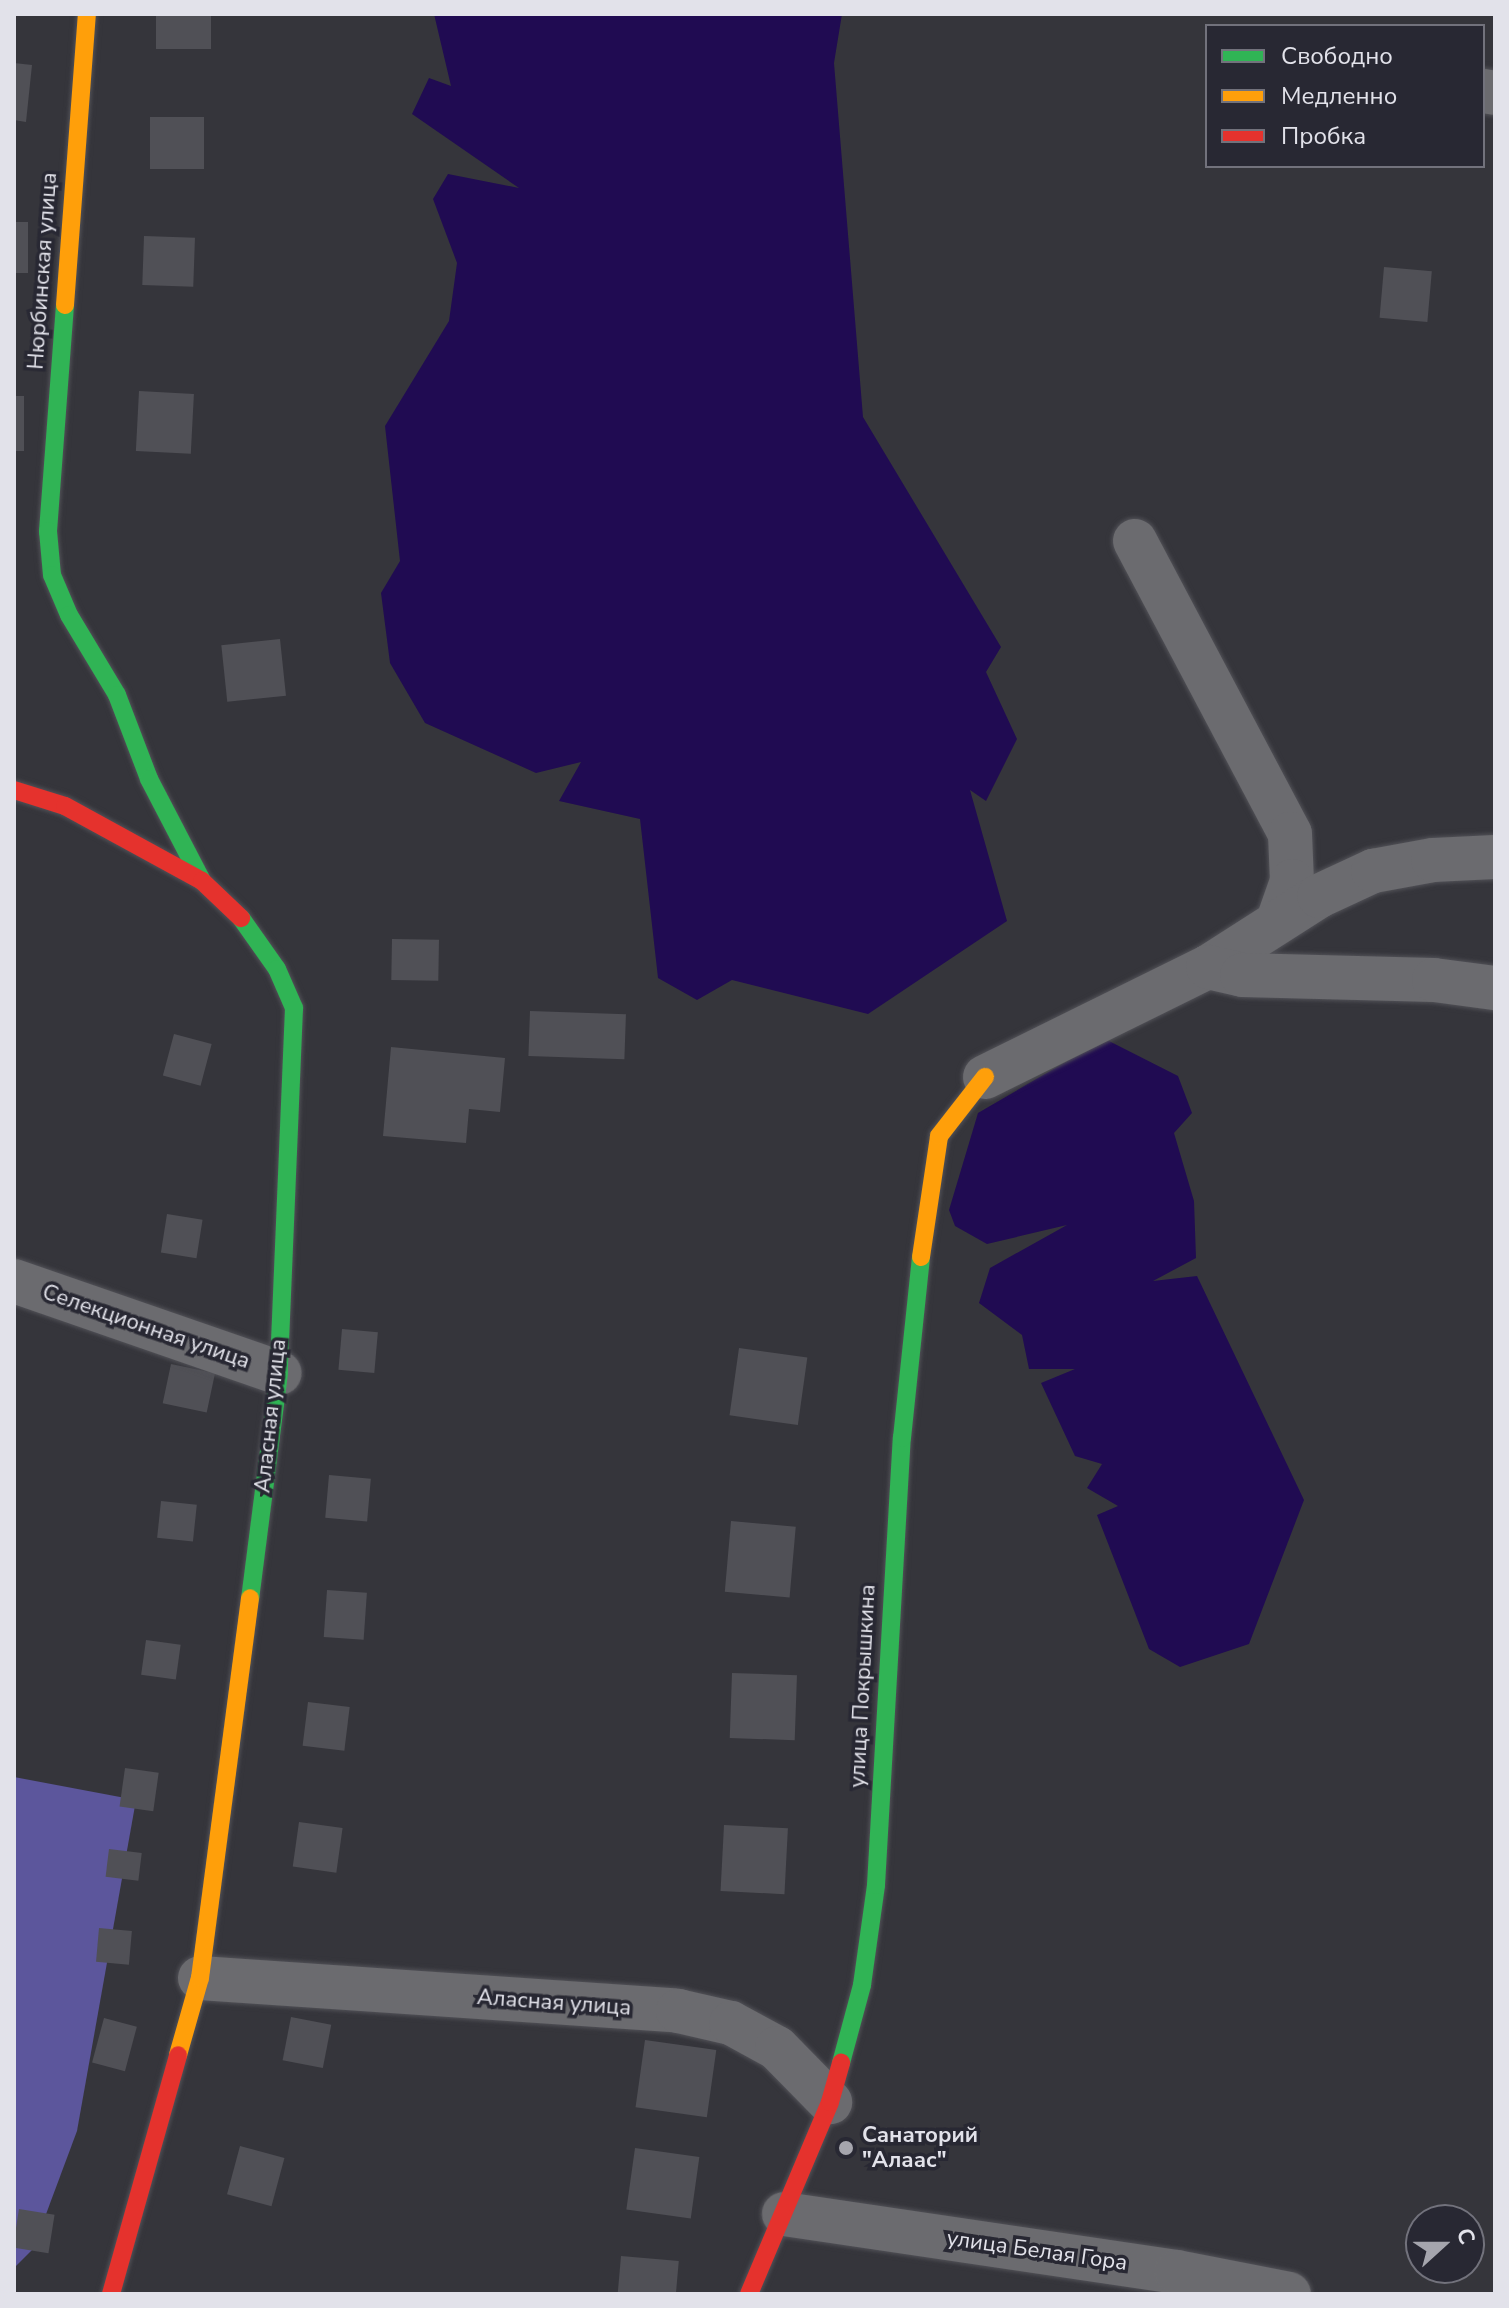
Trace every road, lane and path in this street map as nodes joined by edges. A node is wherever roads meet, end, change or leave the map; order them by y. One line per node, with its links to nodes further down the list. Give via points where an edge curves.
1 (87, 14): 5 (street, Нюрбинская улица, via 48,531 52,575 69,615 117,695 149,779)
2 (1135, 541): 6 (street, via 1290,834 1292,881)
3 (14, 790): 5 (street, via 65,806)
4 (1495, 857): 6 (street, via 1433,860 1373,871)
5 (202, 881): 11 (street, Аласная улица, via 249,926 294,1008)
6 (1278, 921): 7 (street)
7 (1208, 967): 8 (street, via 1242,975 1434,980); 9 (street)
8 (1495, 988)
9 (985, 1077): 13 (street, улица Покрышкина, via 939,1136 926,1204 902,1438 876,1885 862,1985)
10 (14, 1281): 11 (street, Селекционная улица)
11 (279, 1373): 12 (street, Аласная улица)
12 (200, 1978): 13 (street, Аласная улица, via 678,2011 731,2023 777,2048); 15 (street, Аласная улица)
13 (830, 2102): 14 (street, улица Покрышкина)
14 (784, 2214): 16 (street, улица Покрышкина); 17 (street, улица Белая Гора, via 1177,2272)
15 (111, 2294)
16 (749, 2294)
17 (1289, 2294)

